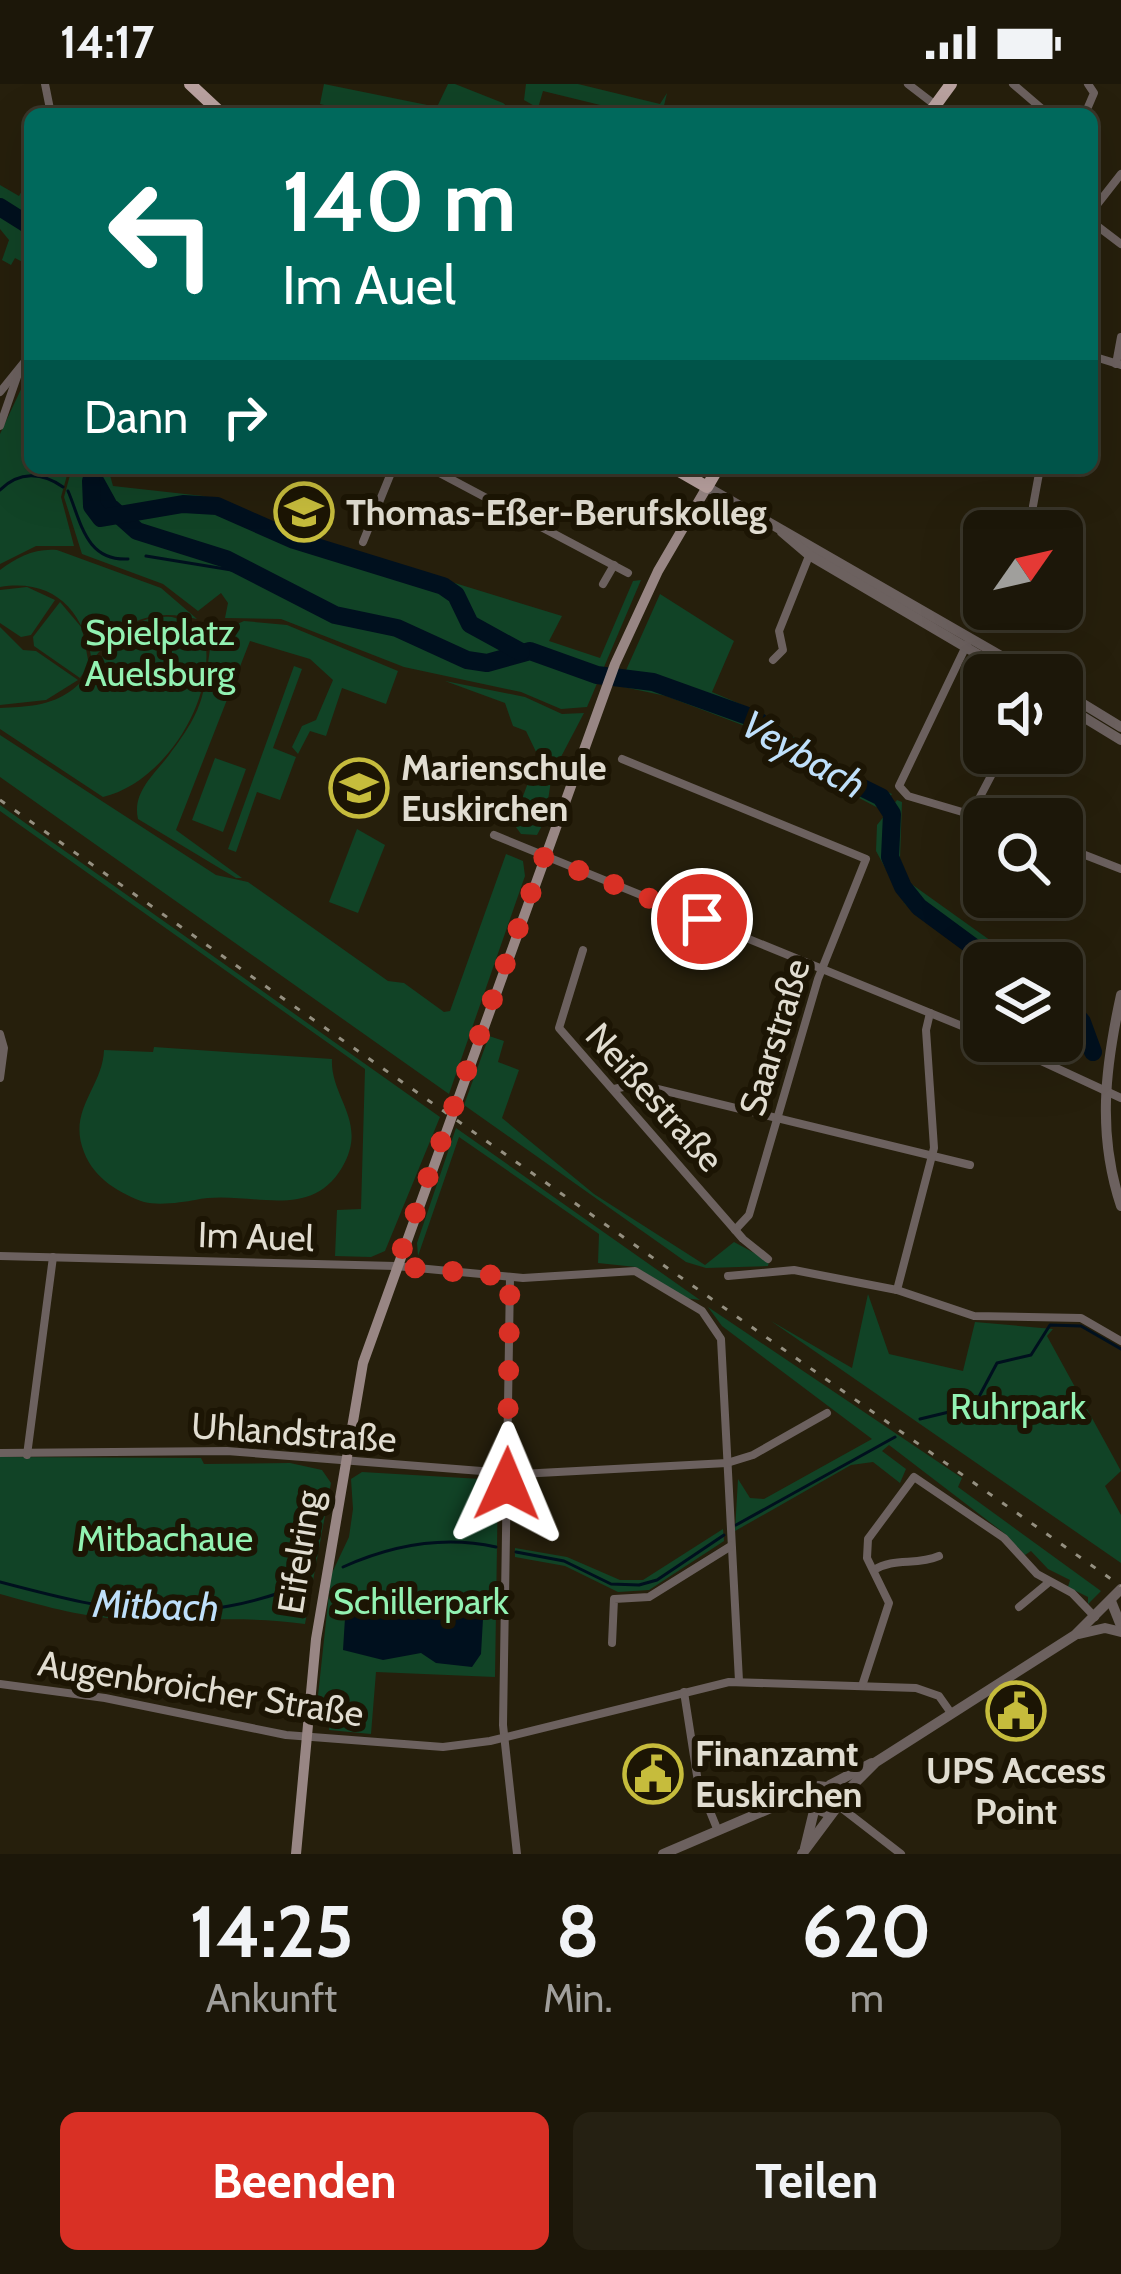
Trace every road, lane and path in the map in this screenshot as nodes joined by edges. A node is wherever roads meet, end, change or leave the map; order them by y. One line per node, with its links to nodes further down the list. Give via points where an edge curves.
1 (190, 84): 5 (main road)
2 (908, 84): 6 (street)
3 (951, 84): 7 (main road)
4 (1013, 84): 8 (street)
5 (216, 108)
6 (931, 108)
7 (933, 108)
8 (1041, 108)
9 (1121, 174): 10 (street)
10 (1098, 203)
11 (1121, 338): 13 (street)
12 (24, 364): 14 (street)
13 (1118, 364)
14 (19, 371): 15 (street); 16 (street)
15 (0, 392)
16 (1, 409): 17 (street)
17 (0, 426)
18 (391, 474): 25 (street)
19 (441, 474): 27 (street)
20 (684, 474): 23 (main road)
21 (715, 474): 23 (main road)
22 (1039, 474): 24 (street)
23 (707, 487): 26 (street); 42 (main road, Eifelring, via 615,664)
24 (1033, 506)
25 (363, 542)
26 (812, 550): 30 (street); 33 (street, via 779,632 783,650)
27 (614, 565): 28 (street); 29 (street)
28 (628, 573)
29 (604, 584)
30 (968, 642): 31 (street); 32 (street); 39 (street, via 900,791)
31 (984, 654)
32 (992, 654)
33 (773, 660)
34 (1083, 704): 36 (street)
35 (1083, 717): 37 (street)
36 (1121, 727)
37 (1121, 740)
38 (622, 759): 45 (street, Saarstraße, via 866,860)
39 (963, 811)
40 (494, 835): 42 (street)
41 (1083, 854): 43 (street)
42 (544, 857): 45 (street); 63 (main road, Eifelring)
43 (1121, 869)
44 (583, 950): 53 (street, Neißestraße, via 559,1028)
45 (822, 968): 47 (street); 55 (street, Saarstraße)
46 (1121, 995): 52 (street)
47 (930, 1013): 48 (street); 56 (street)
48 (963, 1026)
49 (0, 1034): 51 (street)
50 (1047, 1062): 52 (street)
51 (0, 1078)
52 (1104, 1086): 54 (street); 58 (street, via 1107,1154)
53 (614, 1089): 55 (street, via 637,1084); 59 (street, Neißestraße)
54 (1121, 1098)
55 (777, 1117): 56 (street); 59 (street, Saarstraße, via 748,1215)
56 (933, 1153): 57 (street); 66 (street)
57 (970, 1166)
58 (1121, 1206)
59 (735, 1230): 62 (street, Neißestraße)
60 (0, 1256): 61 (street, Im Auel)
61 (53, 1257): 63 (street, Im Auel); 70 (street)
62 (768, 1258)
63 (396, 1266): 65 (street, Im Auel); 71 (main road, Eifelring, via 363,1363)
64 (728, 1276): 66 (street, via 794,1270)
65 (510, 1277): 72 (street, Im Auel, via 635,1271 707,1315 721,1339); 73 (street)
66 (897, 1290): 67 (street, via 974,1316 1081,1318)
67 (1121, 1341)
68 (827, 1413): 72 (street)
69 (0, 1453): 70 (street, Uhlandstraße)
70 (27, 1455): 71 (street, Uhlandstraße, via 226,1451)
71 (343, 1462): 73 (street, Uhlandstraße); 90 (main road, Eifelring)
72 (727, 1462): 73 (street, Uhlandstraße); 74 (street, Im Auel)
73 (508, 1472): 91 (street)
74 (731, 1546): 84 (street, via 649,1598 614,1599); 85 (street, Im Auel)
75 (939, 1556): 76 (street)
76 (874, 1570): 77 (street, via 869,1534 918,1477 1012,1544); 87 (street, via 888,1609)
77 (1048, 1583): 80 (street); 81 (street)
78 (1121, 1588): 79 (street)
79 (1111, 1601): 81 (street); 82 (street)
80 (1019, 1607)
81 (1095, 1617): 83 (street)
82 (1121, 1629): 83 (street)
83 (1076, 1635): 89 (street)
84 (612, 1643)
85 (740, 1681): 87 (street, Augenbroicher Straße); 88 (street, Augenbroicher Straße)
86 (0, 1684): 90 (street, Augenbroicher Straße)
87 (862, 1687): 89 (street, Augenbroicher Straße, via 928,1691)
88 (684, 1692): 91 (street, Augenbroicher Straße); 98 (street, via 698,1782)
89 (951, 1713): 92 (street)
90 (306, 1737): 91 (street, Augenbroicher Straße, via 443,1747); 99 (main road, Eifelring)
91 (506, 1737): 100 (street)
92 (876, 1762): 93 (street); 96 (street)
93 (830, 1786): 94 (street); 96 (street)
94 (813, 1790): 95 (street); 97 (street)
95 (778, 1805): 97 (street); 98 (street)
96 (836, 1806): 97 (street); 97 (street, via 802,1854); 102 (street)
97 (812, 1809)
98 (718, 1831): 101 (street)
99 (296, 1854)
100 (517, 1854)
101 (663, 1854)
102 (901, 1854)

